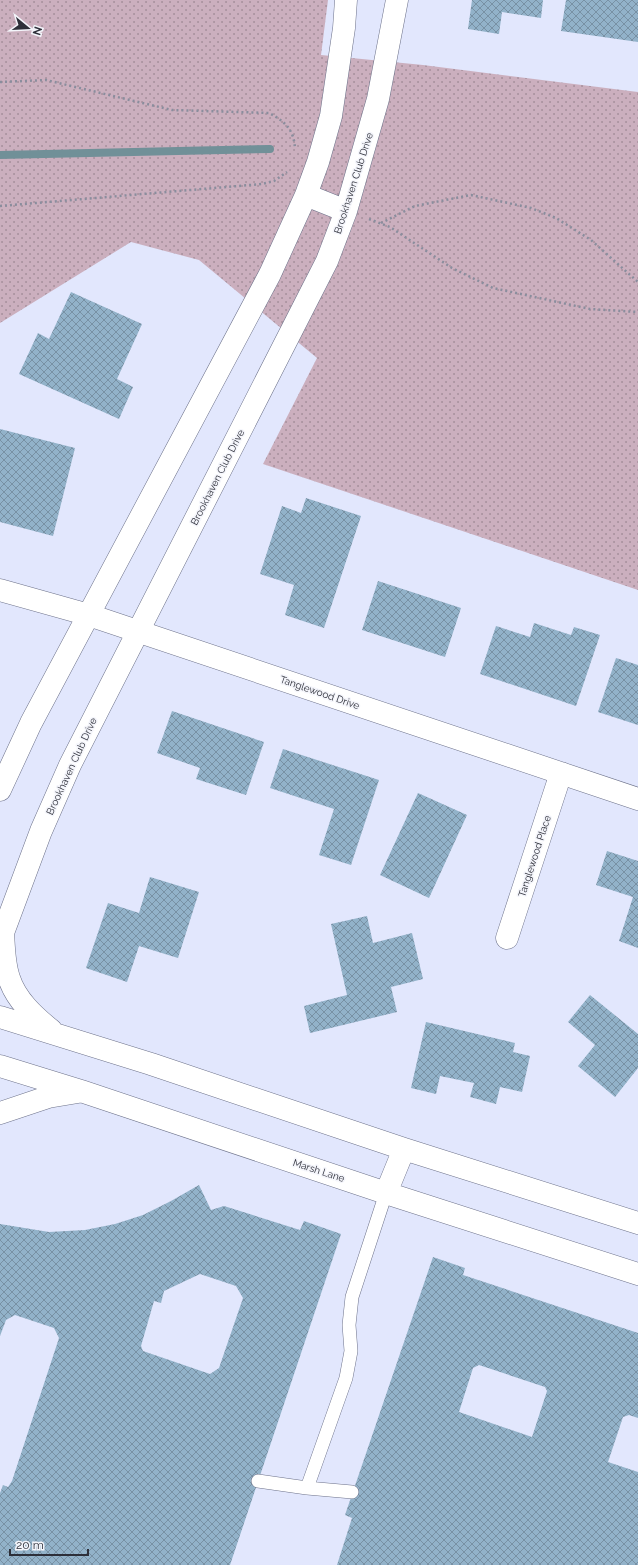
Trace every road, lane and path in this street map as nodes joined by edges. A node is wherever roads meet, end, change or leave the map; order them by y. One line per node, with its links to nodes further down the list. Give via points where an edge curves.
1 (346, 0): 6 (main road, via 331,116)
2 (397, 0): 8 (main road, Brookhaven Club Drive, via 378,100)
3 (0, 82): 4 (path, via 46,80 172,110 270,114 281,119 289,128 294,139)
4 (295, 152)
5 (288, 169): 7 (path, via 274,181 262,184)
6 (306, 195): 8 (main road); 13 (main road, via 270,274)
7 (0, 206)
8 (346, 211): 9 (path); 14 (main road, Brookhaven Club Drive, via 327,261)
9 (380, 223): 10 (path, via 415,206 471,195 531,208 556,218 591,240); 11 (path, via 452,268 493,288 590,309)
10 (638, 282)
11 (638, 312)
12 (0, 590): 13 (main road, Tanglewood Drive)
13 (89, 615): 14 (main road, Tanglewood Drive); 16 (main road, via 31,723)
14 (137, 631): 15 (main road, Tanglewood Drive); 18 (main road, Brookhaven Club Drive, via 47,816)
15 (561, 773): 17 (main road, Tanglewood Drive); 19 (main road, Tanglewood Place)
16 (0, 790)
17 (638, 800)
18 (1, 937): 21 (main road, via 9,979 17,995 31,1013)
19 (507, 938)
20 (0, 1017): 21 (main road)
21 (56, 1035): 25 (main road)
22 (0, 1066): 23 (main road, Marsh Lane)
23 (81, 1091): 24 (main road, via 48,1097); 26 (main road, Marsh Lane)
24 (0, 1113)
25 (404, 1149): 26 (main road); 27 (main road)
26 (386, 1193): 28 (main road, Marsh Lane); 30 (lane, via 352,1296 349,1325 351,1352 346,1378)
27 (638, 1223)
28 (638, 1274)
29 (258, 1481): 30 (lane)
30 (307, 1488): 31 (lane)
31 (352, 1492)

